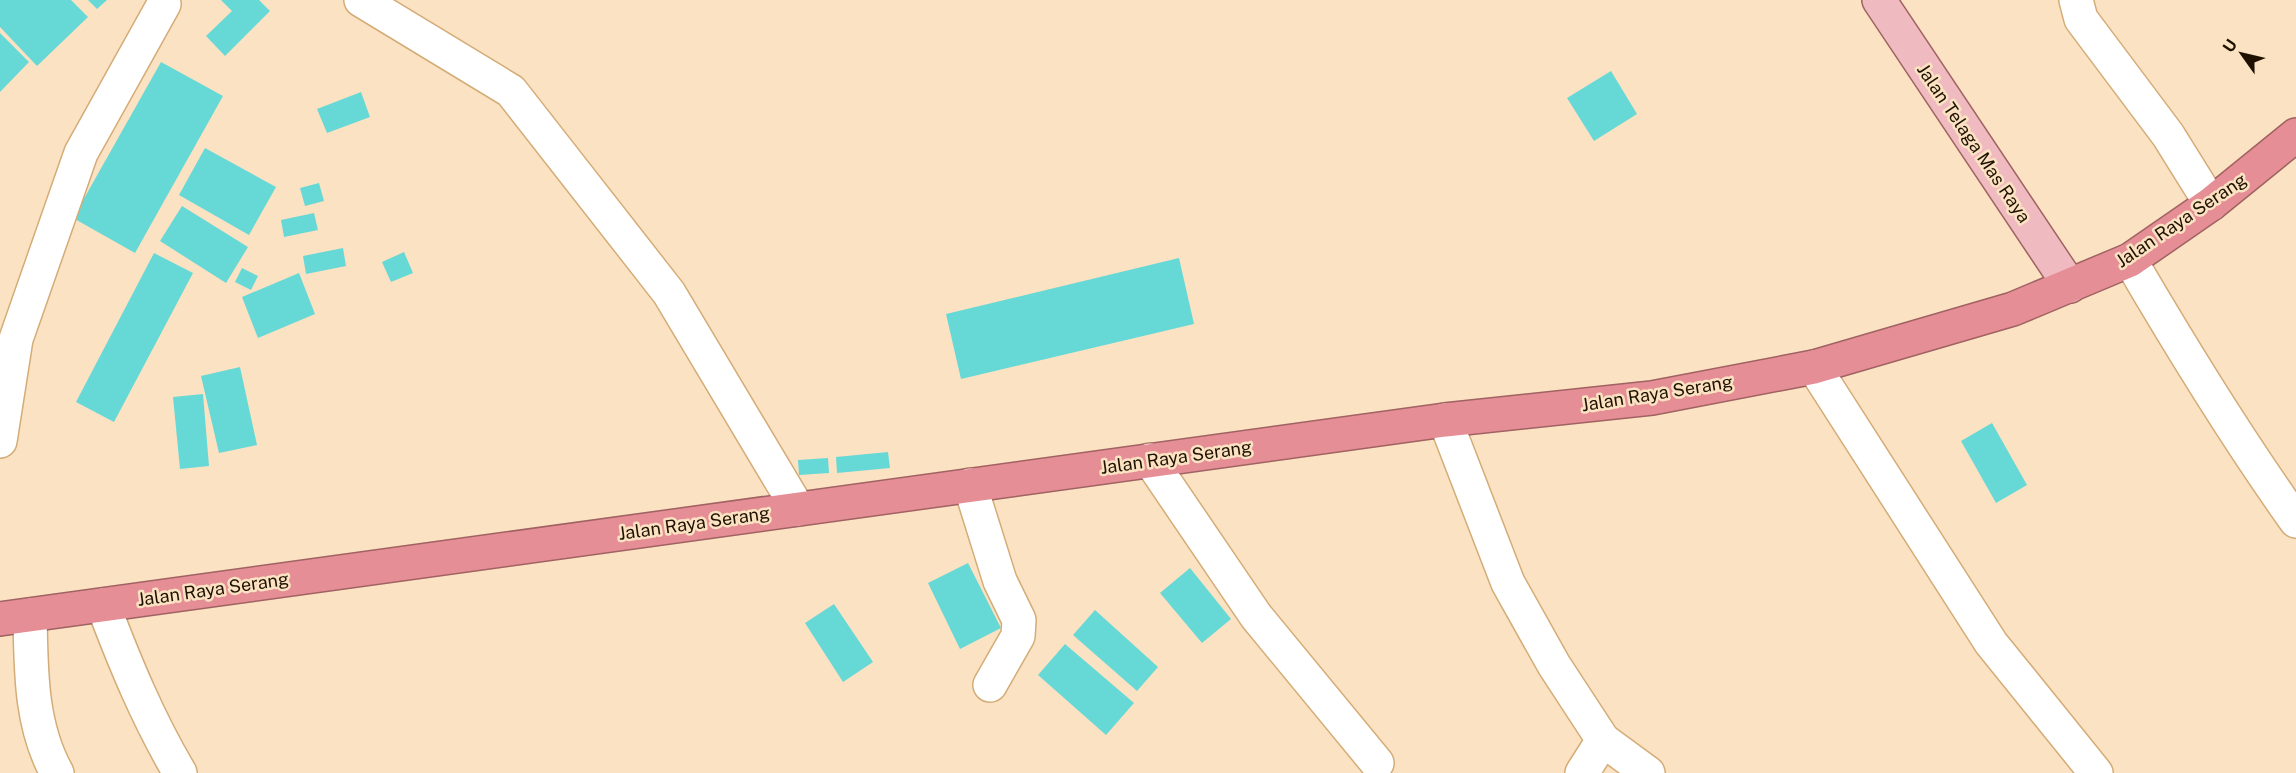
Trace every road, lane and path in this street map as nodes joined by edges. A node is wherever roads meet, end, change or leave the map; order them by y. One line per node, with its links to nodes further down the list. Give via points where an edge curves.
1 (361, 0): 14 (street, via 511,91 669,292)
2 (1878, 0): 8 (main road, Jalan Telaga Mas Raya)
3 (2076, 0): 6 (street, via 2081,19 2168,135)
4 (164, 4): 11 (street, via 81,153 15,339)
5 (2296, 135): 6 (highway, Jalan Raya Serang)
6 (2211, 204): 7 (highway, Jalan Raya Serang)
7 (2130, 260): 8 (highway, Jalan Raya Serang); 15 (street, via 2180,346)
8 (2070, 286): 9 (highway, Jalan Raya Serang, via 2013,309)
9 (1814, 367): 10 (highway, Jalan Raya Serang, via 1652,398); 25 (street, via 1991,643)
10 (1445, 420): 12 (highway, Jalan Raya Serang); 19 (street, via 1508,583 1554,665)
11 (0, 441)
12 (1150, 460): 13 (highway, Jalan Raya Serang); 20 (street, via 1256,616)
13 (970, 485): 14 (highway, Jalan Raya Serang); 18 (street, via 999,581 1019,620 1018,636)
14 (798, 508): 16 (highway, Jalan Raya Serang)
15 (2296, 521)
16 (103, 605): 17 (highway, Jalan Raya Serang); 22 (street, via 132,681)
17 (15, 617): 21 (street, via 32,696)
18 (990, 685)
19 (1603, 740): 23 (street); 24 (street)
20 (1377, 764)
21 (57, 773)
22 (180, 773)
23 (1582, 773)
24 (1648, 773)
25 (2096, 773)

